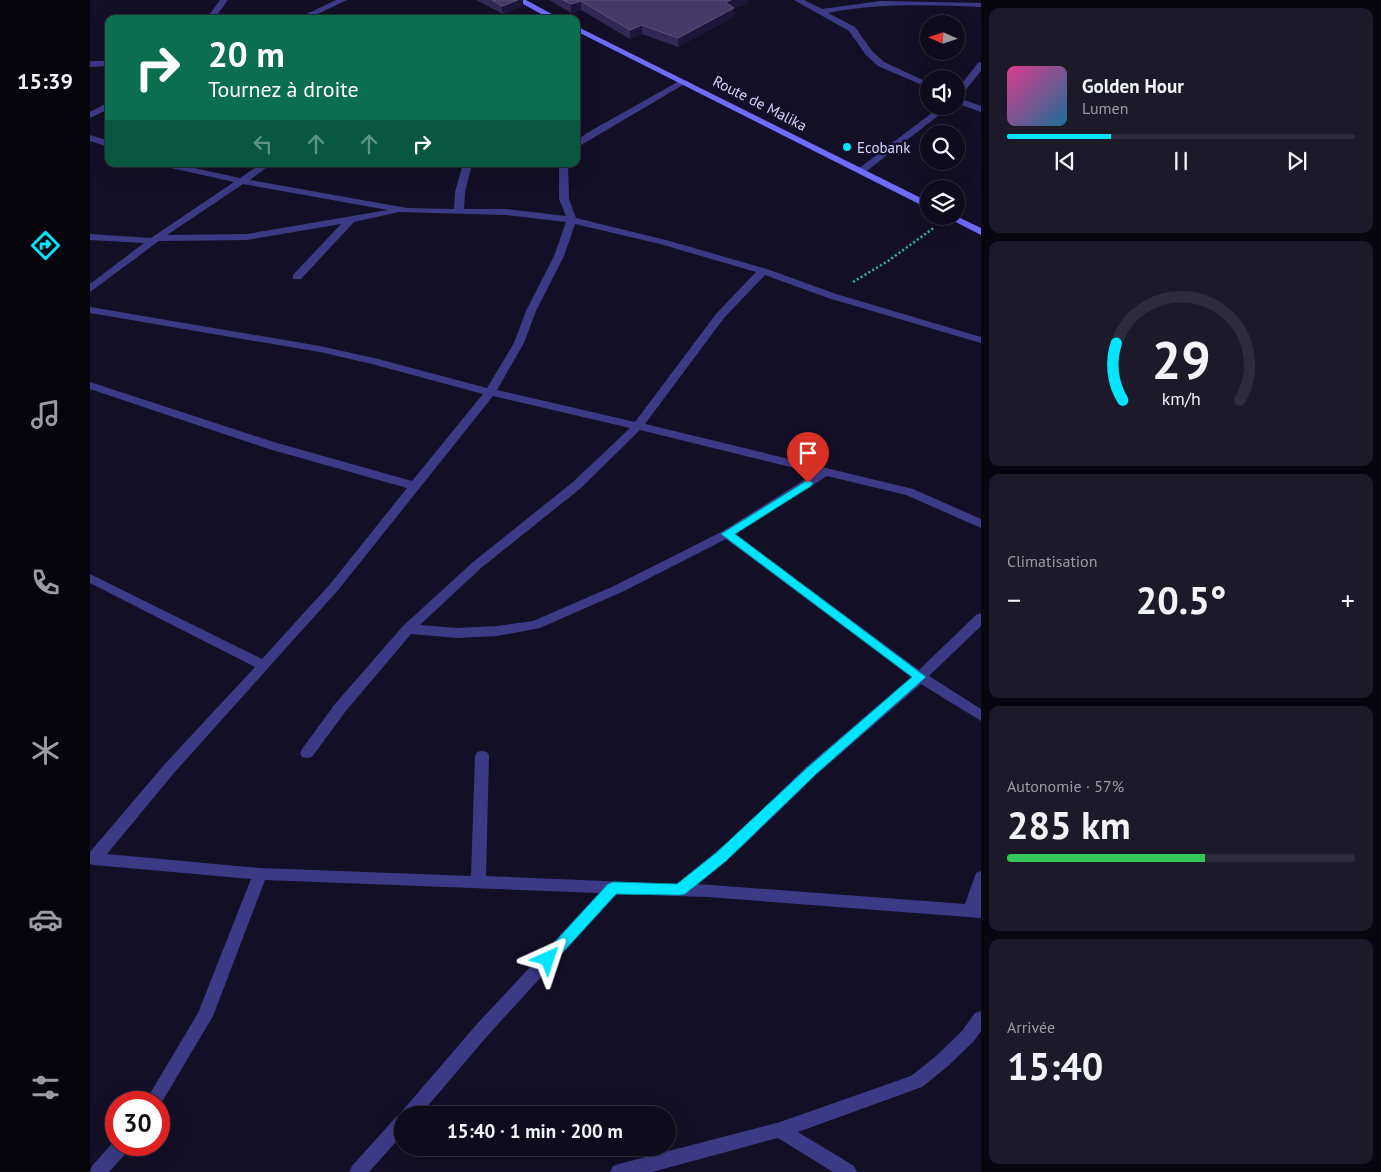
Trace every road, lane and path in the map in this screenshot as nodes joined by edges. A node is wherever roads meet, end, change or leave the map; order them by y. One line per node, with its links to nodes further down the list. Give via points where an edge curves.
1 (224, 0): 8 (street)
2 (343, 0): 9 (street)
3 (520, 0): 10 (main road)
4 (798, 0): 7 (street)
5 (926, 1): 6 (street); 7 (street, via 857,5)
6 (981, 5)
7 (821, 12): 16 (street, via 852,29 881,64)
8 (213, 15)
9 (309, 15)
10 (549, 15)
11 (580, 30): 15 (main road, Route de Malika)
12 (105, 63): 13 (street)
13 (90, 64)
14 (981, 65): 17 (street)
15 (684, 82): 24 (street); 30 (main road, Route de Malika)
16 (920, 82)
17 (965, 87)
18 (965, 103): 20 (street)
19 (105, 107): 21 (street)
20 (981, 109)
21 (90, 115)
22 (935, 115): 30 (street)
23 (90, 138): 25 (street)
24 (580, 142)
25 (105, 143)
26 (179, 167): 31 (street)
27 (263, 167): 31 (street)
28 (467, 167): 34 (street)
29 (564, 167): 36 (street, via 564,199)
30 (861, 171): 32 (main road, Route de Malika)
31 (242, 181): 33 (street); 41 (street)
32 (920, 201)
33 (407, 211): 34 (street); 35 (street)
34 (458, 211): 36 (street, via 505,212)
35 (351, 219): 41 (street, via 247,237); 43 (street)
36 (572, 220): 42 (street); 49 (street, via 519,343)
37 (965, 224): 39 (main road)
38 (939, 225): 45 (path)
39 (981, 232)
40 (90, 237): 41 (street)
41 (155, 239): 44 (street)
42 (763, 271): 45 (street); 50 (street, via 720,316)
43 (297, 277)
44 (90, 288)
45 (832, 296): 47 (street)
46 (90, 310): 49 (street, via 320,349)
47 (981, 340)
48 (90, 385): 52 (street, via 273,446)
49 (490, 392): 50 (street); 52 (street)
50 (638, 426): 51 (street); 57 (street, via 577,485 477,565)
51 (824, 472): 53 (street, via 909,492); 54 (street)
52 (415, 486): 58 (street, via 335,586)
53 (981, 524)
54 (727, 534): 57 (street, via 618,589 535,625 457,633); 59 (street)
55 (90, 578): 58 (street)
56 (981, 618): 59 (street)
57 (408, 629): 61 (street, via 340,708)
58 (264, 666): 63 (street, via 169,768)
59 (920, 677): 60 (street); 68 (street, via 811,771 721,857)
60 (981, 716)
61 (307, 753)
62 (482, 756): 66 (street)
63 (92, 858): 64 (street)
64 (260, 874): 66 (street); 71 (street, via 205,1016)
65 (981, 876): 69 (street)
66 (478, 881): 67 (street)
67 (613, 888): 68 (street); 72 (street)
68 (680, 890): 69 (street)
69 (976, 912)
70 (981, 1018): 73 (street, via 961,1043 916,1082)
71 (160, 1091)
72 (417, 1106)
73 (780, 1130): 78 (street); 79 (street)
74 (394, 1134): 76 (street)
75 (112, 1156): 77 (street)
76 (368, 1169)
77 (98, 1172)
78 (619, 1172)
79 (848, 1172)

